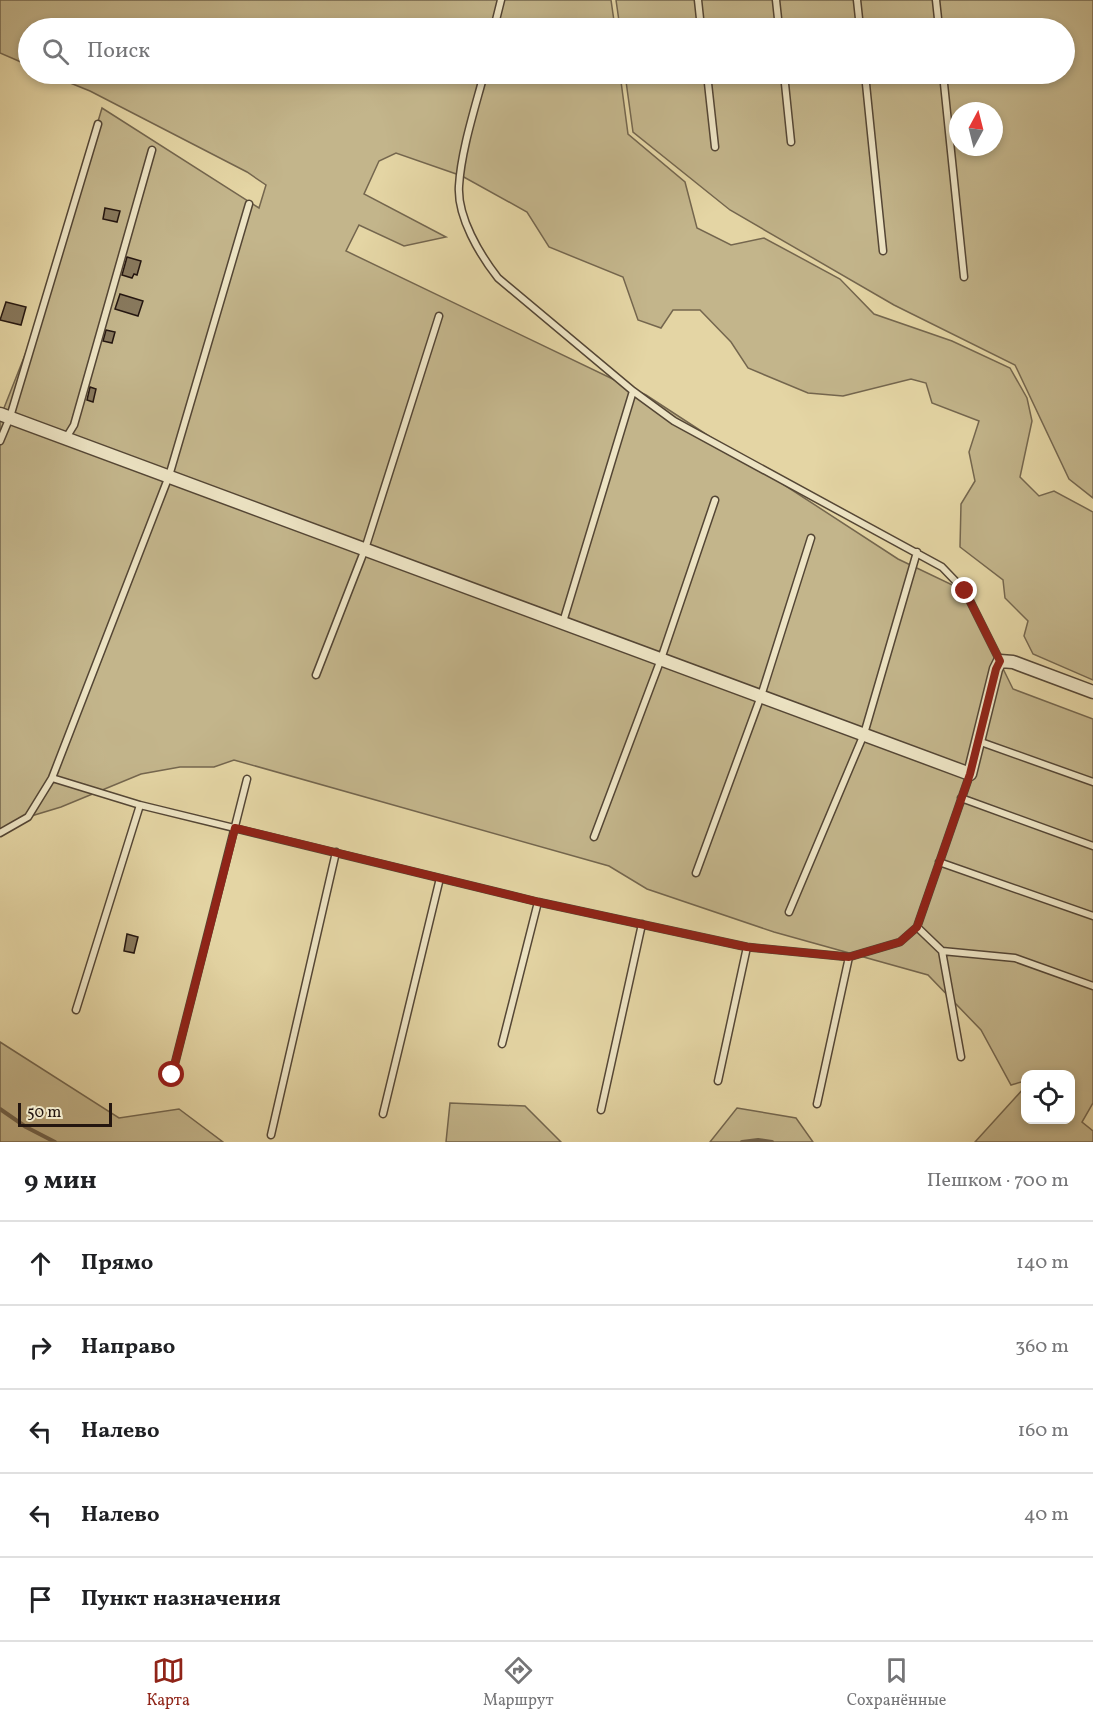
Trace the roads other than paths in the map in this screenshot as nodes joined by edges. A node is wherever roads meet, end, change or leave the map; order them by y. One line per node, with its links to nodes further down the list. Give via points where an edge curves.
1 (501, 0): 6 (lane)
2 (698, 0): 7 (lane)
3 (776, 0): 8 (lane)
4 (857, 0): 9 (lane)
5 (936, 0): 10 (lane)
6 (496, 18)
7 (700, 18)
8 (778, 18)
9 (859, 18)
10 (938, 18)
11 (482, 84): 24 (lane, via 459,188 463,212 483,260 498,278)
12 (708, 84): 18 (lane)
13 (785, 84): 17 (lane)
14 (866, 84): 21 (lane)
15 (944, 84): 22 (lane)
16 (98, 124): 25 (lane)
17 (791, 142)
18 (715, 147)
19 (152, 150): 26 (lane, via 74,425)
20 (249, 204): 28 (lane)
21 (883, 251)
22 (964, 277)
23 (440, 316): 31 (lane)
24 (633, 391): 32 (lane, via 674,421); 33 (lane)
25 (5, 416): 26 (street); 27 (lane)
26 (66, 438): 28 (street)
27 (0, 441)
28 (169, 476): 31 (street); 42 (lane)
29 (715, 500): 34 (lane)
30 (811, 538): 38 (lane)
31 (365, 549): 33 (street); 36 (lane)
32 (917, 552): 35 (lane, via 942,567 965,591); 39 (lane)
33 (563, 622): 34 (street)
34 (661, 659): 38 (street); 49 (lane)
35 (1000, 661): 37 (street, via 1013,662); 40 (street)
36 (316, 675)
37 (1093, 692)
38 (761, 696): 39 (street); 53 (lane)
39 (864, 734): 41 (street); 56 (lane)
40 (978, 740): 41 (street); 44 (lane)
41 (970, 774): 45 (lane)
42 (52, 778): 46 (lane); 48 (lane, via 28,817)
43 (247, 779): 47 (lane)
44 (1093, 782)
45 (961, 798): 50 (lane); 52 (lane)
46 (140, 805): 47 (lane); 64 (lane)
47 (235, 828): 51 (lane); 67 (lane)
48 (0, 833)
49 (594, 837)
50 (1093, 846)
51 (336, 852): 54 (lane); 72 (lane)
52 (939, 862): 57 (lane); 59 (lane)
53 (696, 873)
54 (440, 878): 55 (lane); 71 (lane)
55 (538, 902): 58 (lane); 65 (lane)
56 (789, 912)
57 (1093, 916)
58 (642, 924): 60 (lane); 70 (lane)
59 (917, 927): 61 (lane); 62 (lane, via 900,942)
60 (747, 947): 62 (lane); 68 (lane)
61 (942, 951): 63 (lane, via 1015,958); 66 (lane)
62 (849, 957): 69 (lane)
63 (1093, 986)
64 (76, 1010)
65 (502, 1044)
66 (962, 1057)
67 (172, 1075)
68 (718, 1081)
69 (817, 1104)
70 (601, 1110)
71 (383, 1114)
72 (271, 1135)

